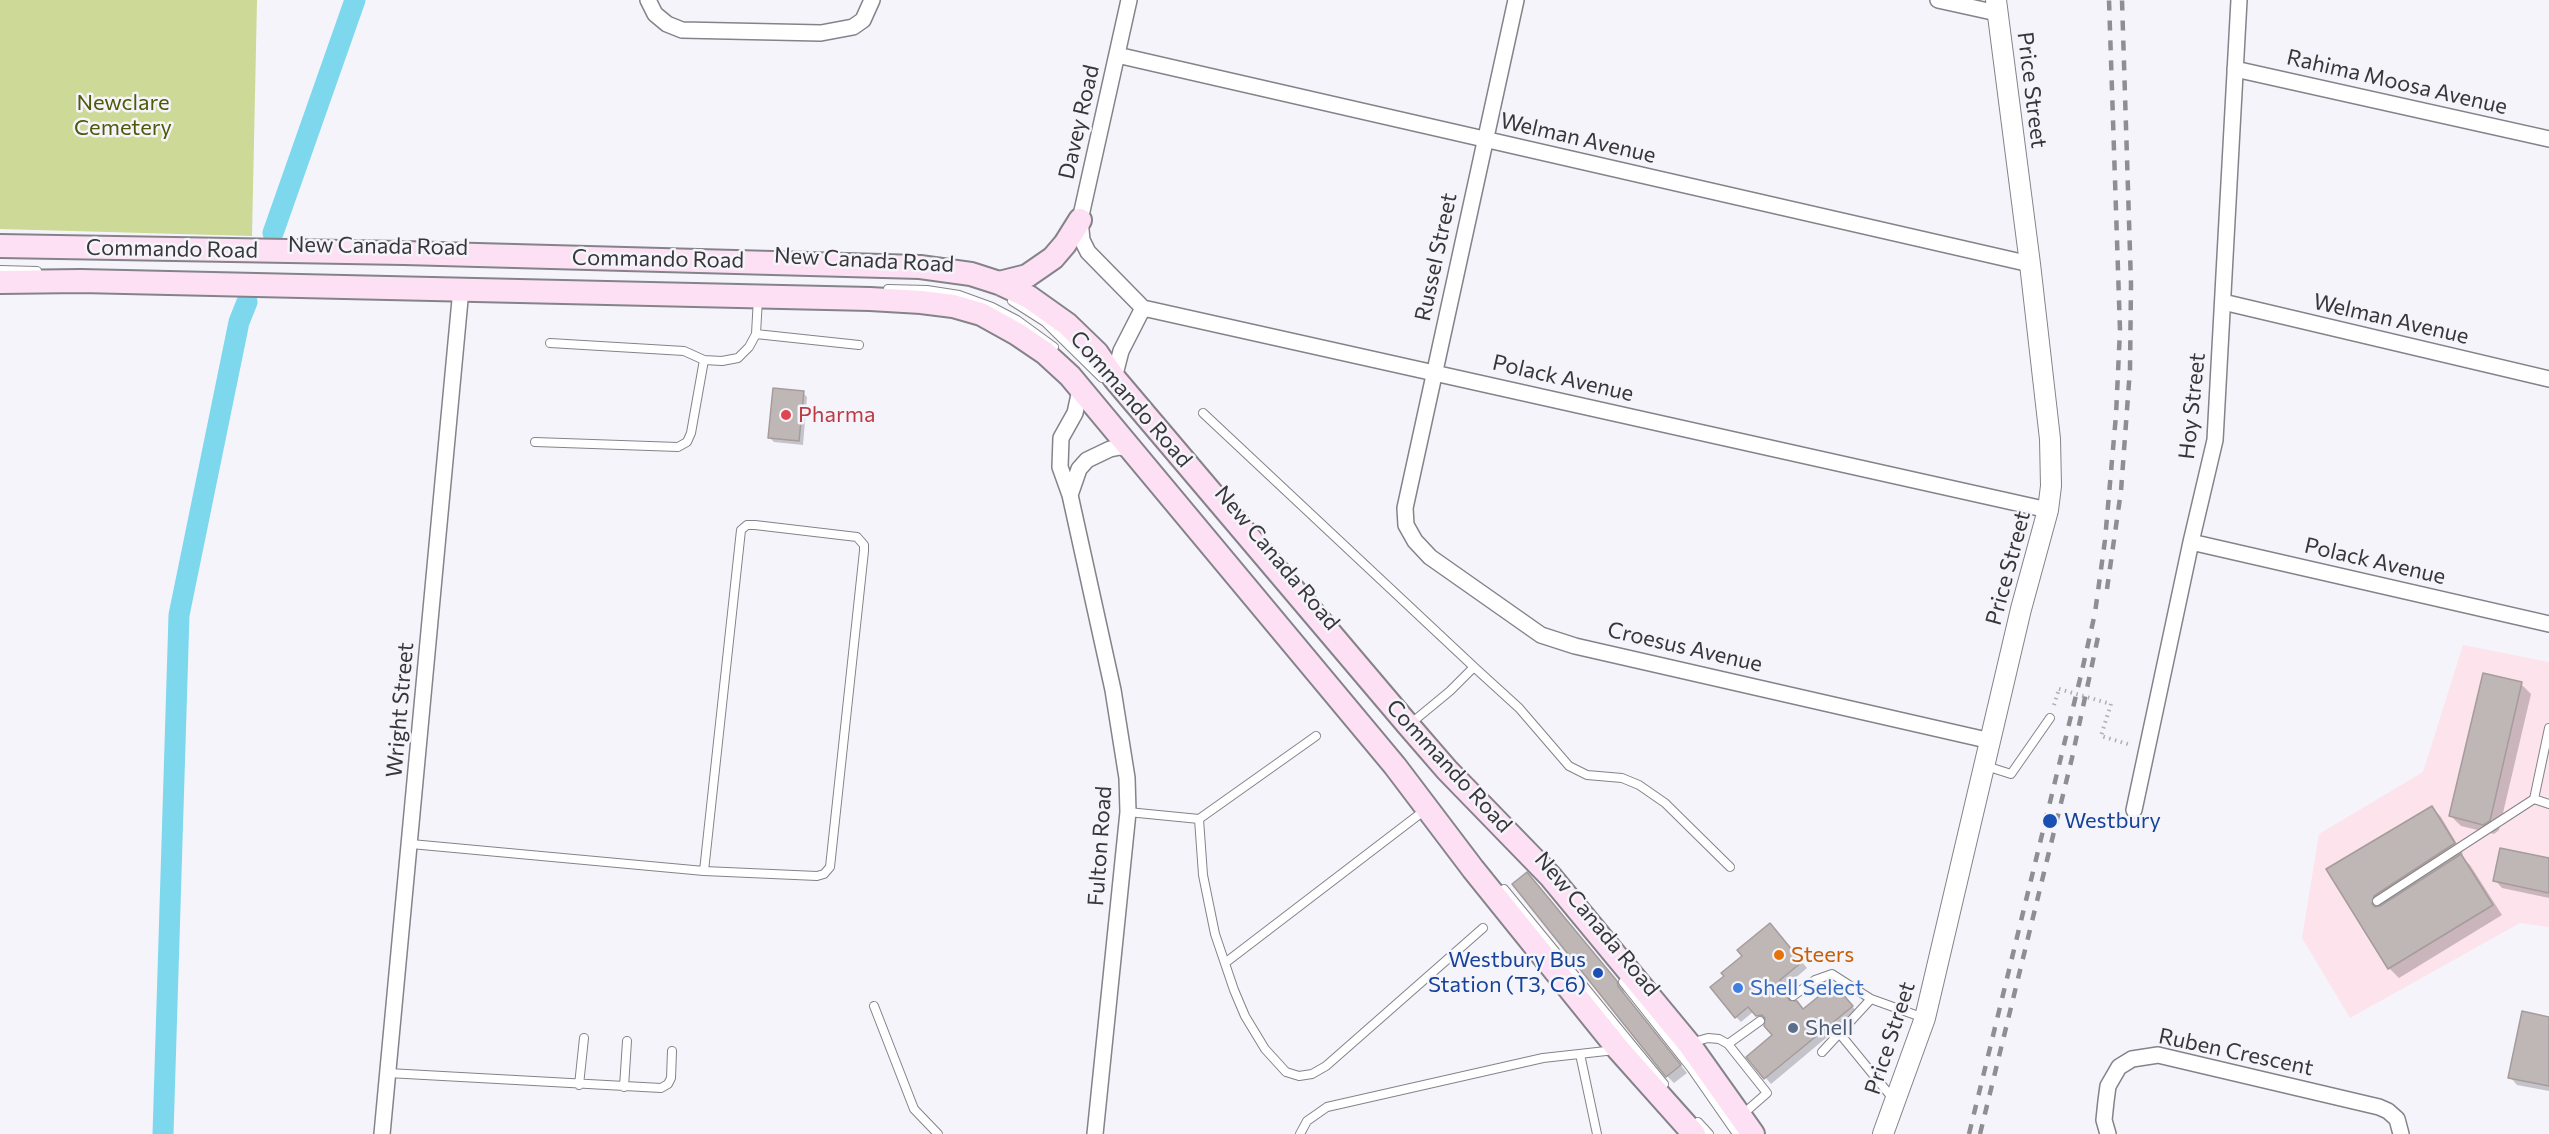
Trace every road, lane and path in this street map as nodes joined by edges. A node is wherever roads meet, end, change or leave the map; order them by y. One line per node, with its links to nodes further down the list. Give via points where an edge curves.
1 (648, 0): 2 (street, via 661,19 682,30 821,33 853,27 863,20)
2 (872, 0)
3 (1129, 0): 8 (street, Davey Road)
4 (1516, 0): 11 (street, Russel Street)
5 (1938, 0): 7 (street)
6 (2239, 0): 9 (street, Hoy Street)
7 (1997, 7): 14 (street, Price Street)
8 (1117, 55): 11 (street, Welman Avenue); 12 (street, Davey Road)
9 (2235, 69): 10 (street, Rahima Moosa Avenue); 22 (street, Hoy Street)
10 (2549, 139)
11 (1485, 140): 14 (street, Welman Avenue); 30 (street, Russel Street)
12 (1080, 220): 20 (main road, via 1053,258); 23 (street, Davey Road, via 1088,252)
13 (0, 246): 20 (main road, Commando Road, via 866,264 970,274)
14 (2030, 264): 38 (street, Price Street, via 2052,458)
15 (0, 270): 16 (lane)
16 (45, 271)
17 (0, 282): 18 (main road, Commando Road)
18 (461, 289): 21 (main road, Commando Road); 59 (street, Wright Street)
19 (879, 289): 27 (lane, New Canada Road, via 959,295 1017,320)
20 (1004, 291): 32 (main road, Commando Road, via 1029,297 1067,324 1097,353)
21 (758, 296): 24 (lane); 33 (main road, Commando Road, via 921,302 963,309 981,314 1017,334)
22 (2223, 302): 31 (street, Welman Avenue); 40 (street, Hoy Street, via 2215,440)
23 (1143, 308): 30 (street, Polack Avenue); 32 (street)
24 (756, 334): 26 (lane); 28 (lane, via 738,358)
25 (550, 343): 28 (lane, via 684,351)
26 (859, 345)
27 (1059, 351)
28 (704, 360): 35 (lane, via 691,433 687,442 678,447)
29 (1074, 367): 33 (lane)
30 (1434, 372): 38 (street, Polack Avenue); 39 (street, Russel Street, via 1405,508)
31 (2549, 379)
32 (1110, 380): 46 (main road, Commando Road)
33 (1081, 382): 36 (main road, Commando Road); 37 (street, Fulton Road, via 1075,413 1061,438 1059,452)
34 (1203, 413): 43 (lane)
35 (535, 442)
36 (1132, 450): 37 (street, via 1110,449 1087,460 1079,469); 55 (main road, Commando Road)
37 (1070, 495): 57 (street, Fulton Road, via 1120,722)
38 (2048, 510): 49 (street, Price Street)
39 (1406, 525): 49 (street, Croesus Avenue, via 1430,556 1541,635)
40 (2191, 542): 41 (street, Polack Avenue); 50 (street, Hoy Street)
41 (2549, 624)
42 (1301, 639): 52 (lane, New Canada Road)
43 (1474, 667): 46 (lane); 60 (lane, via 1519,708 1569,765 1587,775 1622,778 1639,785 1665,803)
44 (2059, 689): 50 (path, bridge, via 2111,704 2101,736)
45 (2050, 718): 51 (lane, via 2011,774)
46 (1408, 725): 75 (main road, Commando Road, via 1550,876)
47 (2549, 728): 53 (lane)
48 (1316, 736): 58 (lane)
49 (1991, 741): 51 (street, Price Street)
50 (2147, 750): 56 (street, Hoy Street)
51 (1985, 765): 70 (street, Price Street)
52 (1415, 776)
53 (2534, 799): 54 (lane); 63 (lane)
54 (2549, 804)
55 (1427, 809): 65 (lane); 77 (main road, Commando Road)
56 (2134, 810)
57 (1128, 812): 58 (lane); 90 (street, Fulton Road)
58 (1199, 819): 65 (lane, via 1203,875)
59 (411, 844): 61 (lane); 81 (street, Wright Street)
60 (1730, 867)
61 (704, 871): 61 (lane, via 817,876 830,867 864,551 857,537 755,525 741,530)
62 (1501, 886): 84 (lane)
63 (2377, 901)
64 (1483, 928): 65 (lane, via 1326,1066 1299,1076 1286,1072 1265,1049 1245,1016)
65 (1225, 963)
66 (1619, 976): 87 (lane, New Canada Road)
67 (1793, 996): 68 (lane, via 1815,980 1832,974)
68 (1871, 999): 70 (lane); 72 (lane)
69 (874, 1006): 89 (lane, via 914,1108)
70 (1925, 1018): 85 (street, Price Street)
71 (1760, 1021): 76 (lane)
72 (1840, 1034): 79 (lane); 85 (lane)
73 (584, 1038): 82 (lane)
74 (627, 1041): 83 (lane)
75 (1689, 1044): 76 (lane, via 1708,1038); 87 (main road, Commando Road)
76 (1728, 1044): 87 (lane, via 1767,1094)
77 (1619, 1050): 80 (lane); 93 (main road, Commando Road)
78 (672, 1051): 83 (lane, via 668,1084 662,1088)
79 (1822, 1052)
80 (1580, 1054): 91 (lane, via 1543,1058 1328,1107 1307,1121); 92 (lane)
81 (388, 1073): 82 (lane); 88 (street, Wright Street)
82 (579, 1085): 83 (lane)
83 (624, 1087)
84 (1667, 1087)
85 (1895, 1101): 95 (street, Price Street)
86 (1688, 1112): 94 (lane)
87 (1743, 1128)
88 (382, 1134)
89 (938, 1134)
90 (1095, 1134)
91 (1300, 1134)
92 (1597, 1134)
93 (1694, 1134)
94 (1709, 1134)
95 (1883, 1134)
96 (2108, 1134): 97 (street, Ruben Crescent, via 2104,1120 2108,1086 2119,1067 2144,1055 2158,1055 2379,1107 2397,1119)
97 (2401, 1134)

